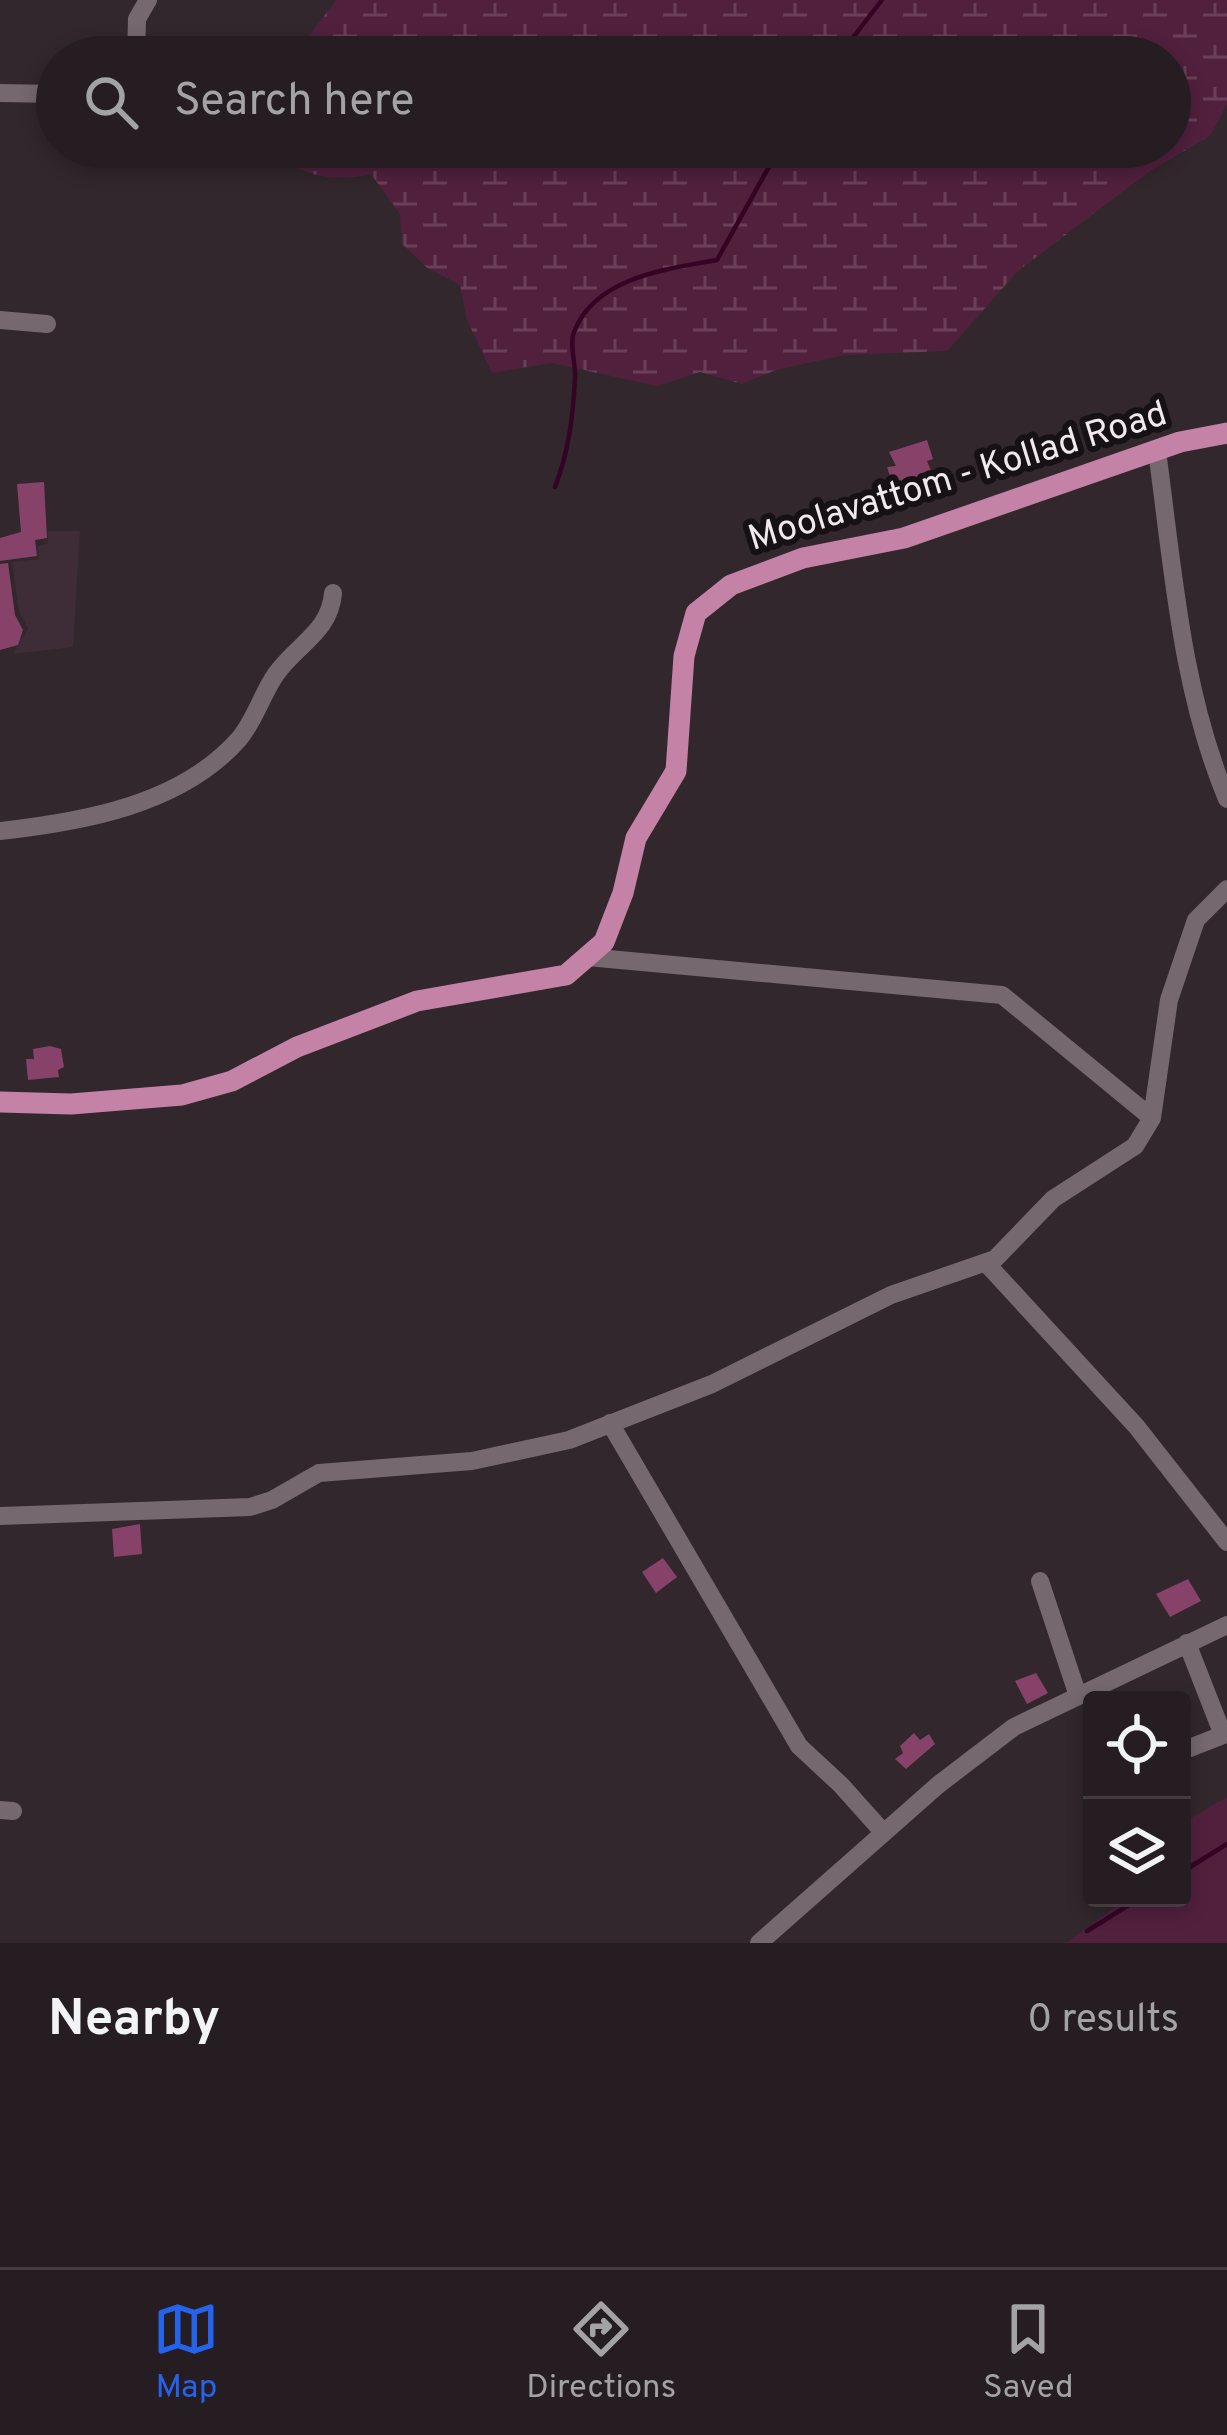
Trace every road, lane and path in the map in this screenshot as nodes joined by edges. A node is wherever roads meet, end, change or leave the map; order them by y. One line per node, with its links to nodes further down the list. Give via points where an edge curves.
1 (148, 0): 2 (street)
2 (137, 36)
3 (0, 93): 4 (street)
4 (36, 94)
5 (0, 320): 6 (street)
6 (46, 324)
7 (1227, 433): 8 (main road, Moolavattom - Kollad Road)
8 (1157, 451): 10 (street, via 1189,680); 13 (main road, Moolavattom - Kollad Road, via 904,538 803,559 730,585 697,614 684,656 676,771 636,838 604,942)
9 (333, 593): 11 (street, via 324,626 276,675 241,736 212,765 93,818)
10 (1227, 799)
11 (0, 831)
12 (1227, 890): 15 (street, via 1196,920 1169,1000)
13 (586, 957): 14 (main road, via 566,975 417,1000 182,1095); 15 (street, via 1003,995)
14 (0, 1102)
15 (1152, 1118): 16 (street, via 1135,1146 1053,1199)
16 (986, 1263): 17 (street, via 891,1294 712,1384); 19 (street, via 1136,1426)
17 (610, 1424): 18 (street, via 472,1461 319,1472 250,1507); 25 (street, via 799,1746)
18 (0, 1516)
19 (1227, 1542)
20 (1040, 1581): 23 (street)
21 (1227, 1625): 22 (street)
22 (1187, 1643): 23 (street); 24 (street, via 1223,1735)
23 (1078, 1696): 25 (street, via 1014,1727)
24 (1191, 1747)
25 (883, 1832): 26 (street)
26 (759, 1943)

